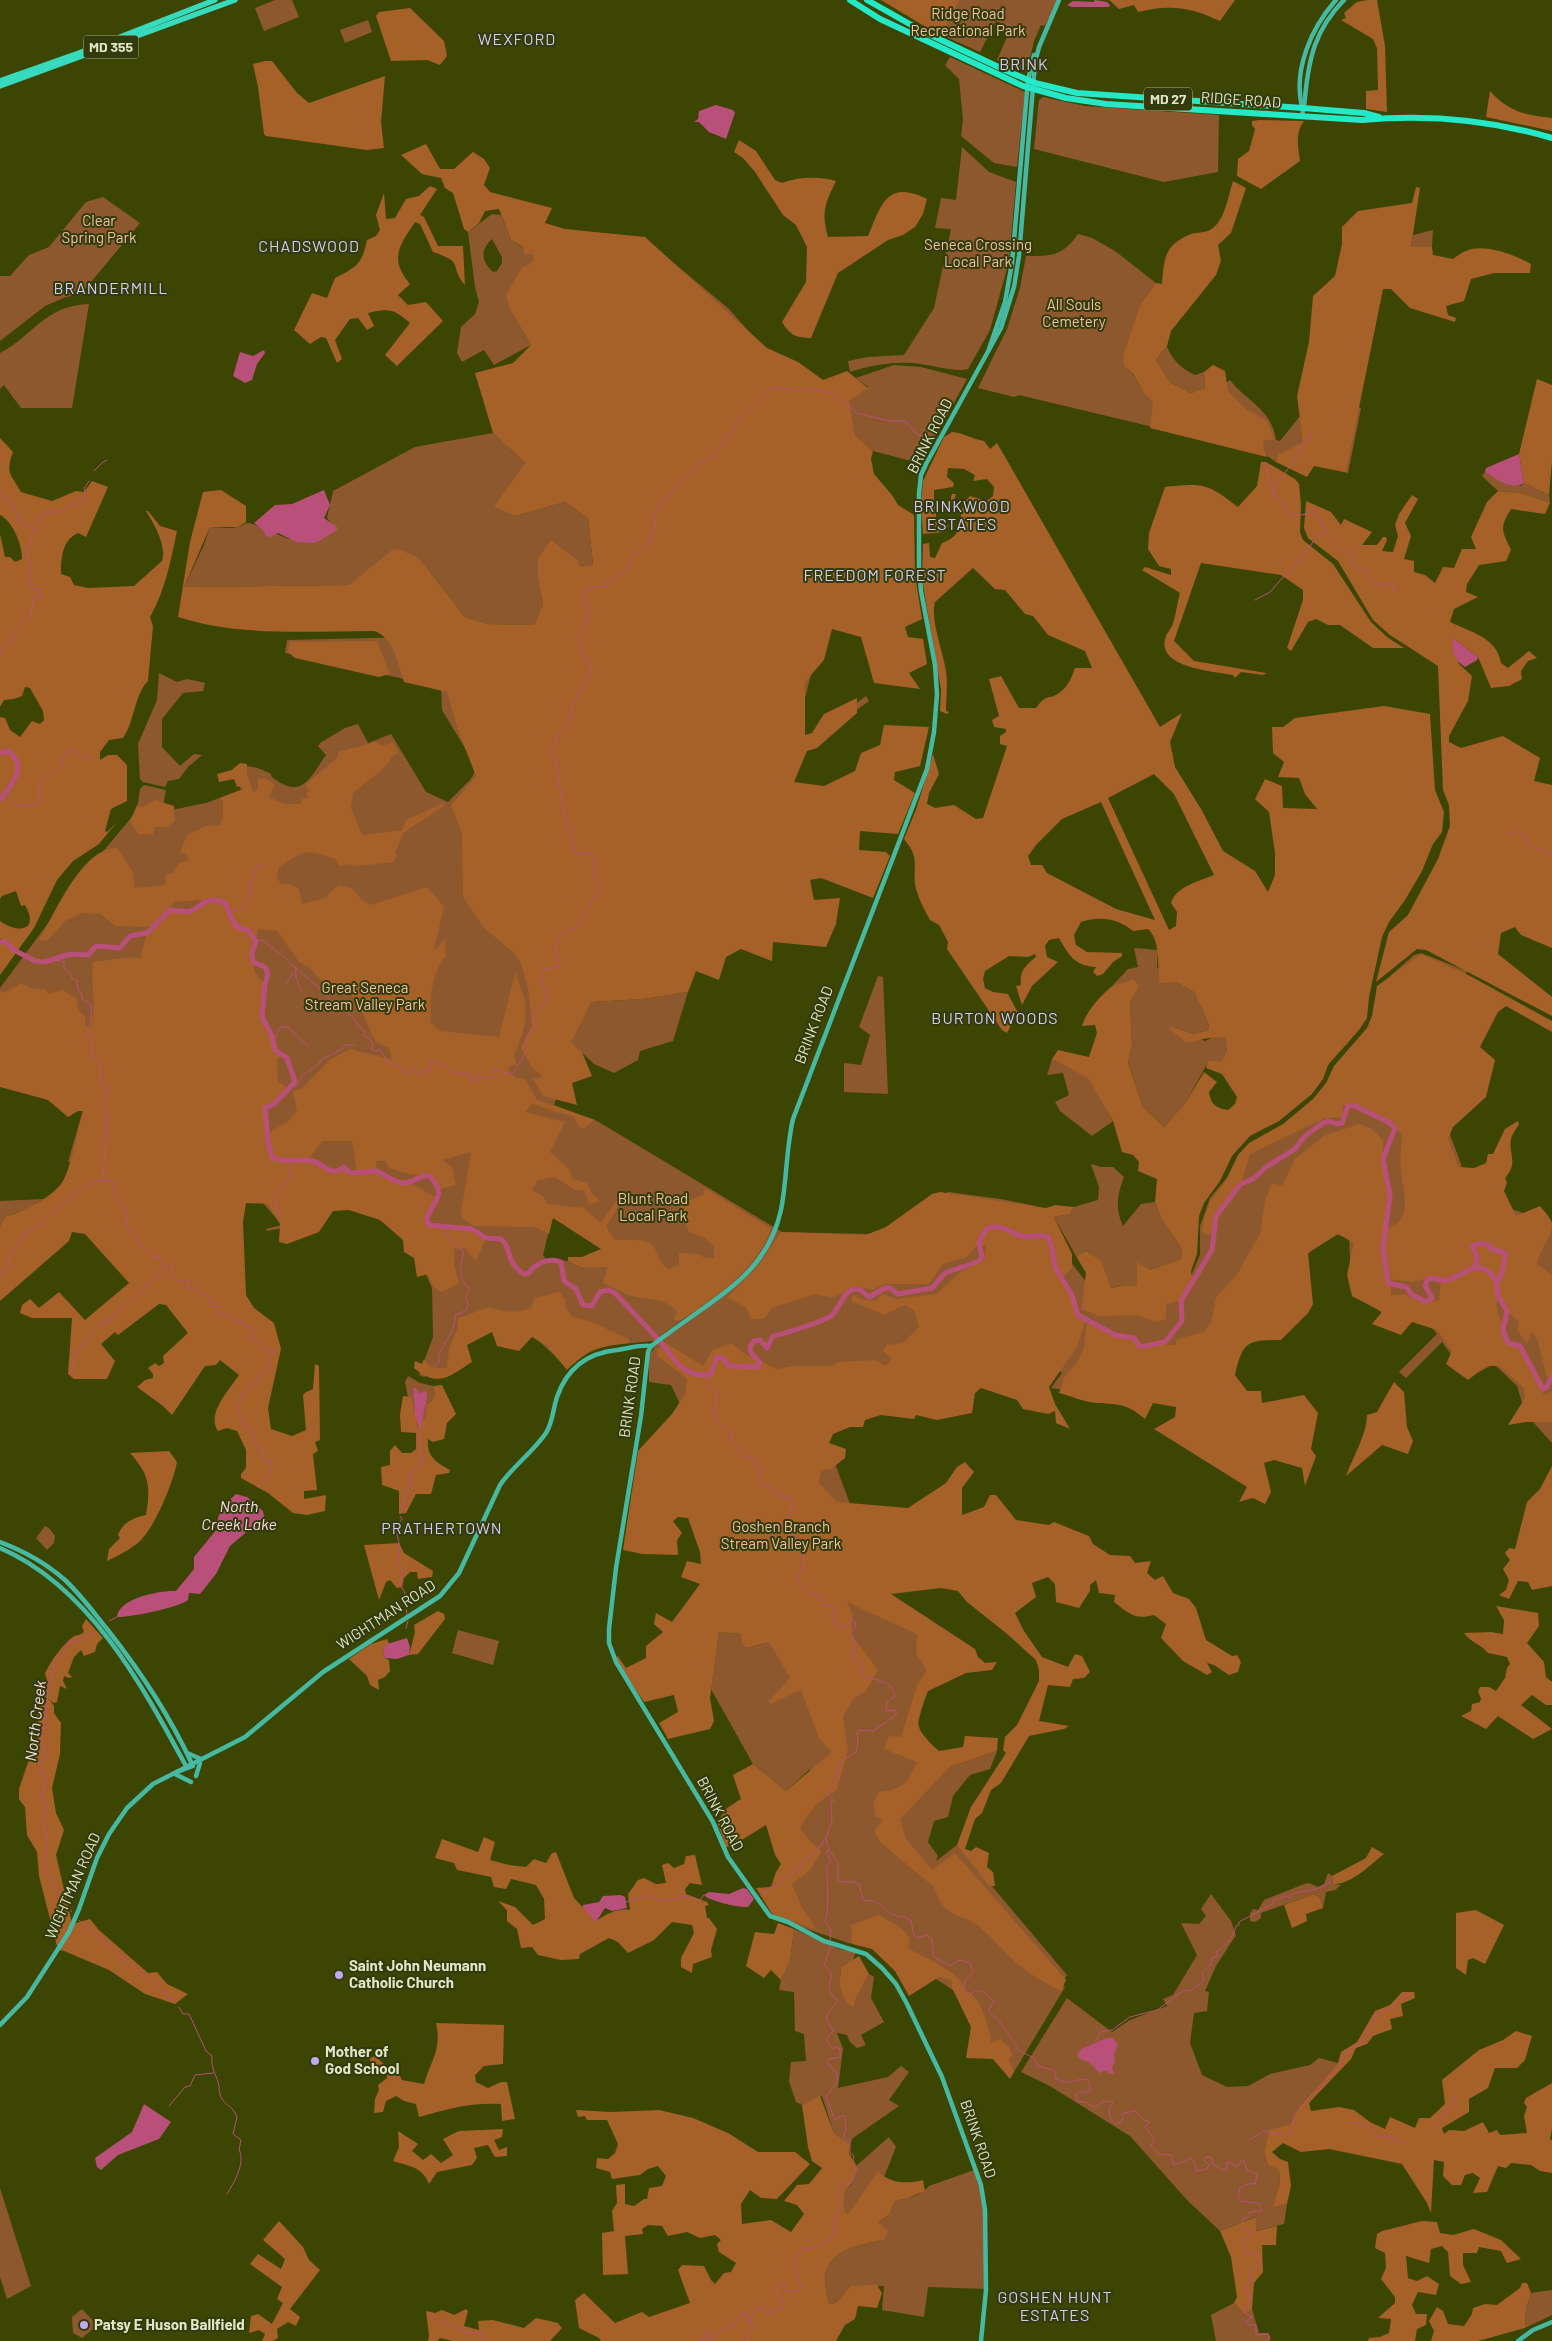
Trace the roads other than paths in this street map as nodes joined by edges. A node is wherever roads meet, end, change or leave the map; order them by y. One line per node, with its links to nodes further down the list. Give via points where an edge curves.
1 (215, 0): 11 (main road, MD 355)
2 (236, 0): 8 (main road, MD 355)
3 (850, 0): 14 (highway, RIDGE ROAD / MD 27, via 880,19)
4 (867, 0): 10 (highway, RIDGE ROAD / MD 27, via 922,31)
5 (1059, 0): 9 (main road, BRINK ROAD)
6 (1336, 0): 15 (main road, via 1318,24 1307,47 1301,71 1300,100)
7 (1344, 0): 15 (main road, via 1323,27 1313,48)
8 (224, 2): 12 (main road, MD 355)
9 (1057, 6): 10 (main road, BRINK ROAD, via 1036,48); 13 (main road, BRINK ROAD, via 1039,47)
10 (1028, 80): 13 (highway, RIDGE ROAD / MD 27); 14 (main road, BRINK ROAD)
11 (0, 81)
12 (0, 86)
13 (1035, 86): 14 (highway, RIDGE ROAD / MD 27); 15 (highway, RIDGE ROAD / MD 27, via 1133,98); 16 (highway, RIDGE ROAD / MD 27, via 1075,100 1106,104); 19 (main road, BRINK ROAD, via 1014,287 1001,328)
14 (1027, 87): 19 (main road, BRINK ROAD, via 1012,263 1005,302)
15 (1303, 108): 16 (main road); 17 (highway, RIDGE ROAD / MD 27, via 1364,113)
16 (1302, 116): 17 (highway, RIDGE ROAD / MD 27, via 1362,120)
17 (1383, 118): 18 (highway, RIDGE ROAD / MD 27, via 1468,121)
18 (1552, 138)
19 (987, 357): 20 (main road, BRINK ROAD, via 926,464 920,482 919,568 937,685 929,760 792,1119 784,1192 776,1227 764,1253 744,1278)
20 (651, 1346): 25 (main road, WIGHTMAN ROAD, via 596,1353 567,1375 545,1434 500,1485 459,1573 440,1596 356,1648 245,1737); 33 (main road, BRINK ROAD, via 616,1568 609,1629 611,1653 714,1822 728,1856 770,1916 824,1941 866,1954 896,1984 942,2077 978,2174 985,2210 986,2290)
21 (0, 1542): 23 (main road, via 40,1561 81,1598 142,1673)
22 (0, 1548): 24 (main road, via 60,1584 136,1677)
23 (186, 1752): 25 (main road); 26 (main road)
24 (180, 1755): 27 (main road); 28 (main road)
25 (201, 1761): 26 (main road, WIGHTMAN ROAD); 28 (main road, WIGHTMAN ROAD, via 184,1771); 29 (main road)
26 (192, 1764): 27 (main road, WIGHTMAN ROAD)
27 (186, 1766): 28 (main road, WIGHTMAN ROAD)
28 (175, 1772): 30 (main road); 31 (main road, WIGHTMAN ROAD, via 141,1793 118,1820 97,1858 79,1909 58,1950 28,1998)
29 (196, 1776)
30 (191, 1782)
31 (0, 2025)
32 (1552, 2322): 34 (main road, via 1532,2330)
33 (981, 2341)
34 (1518, 2341)

